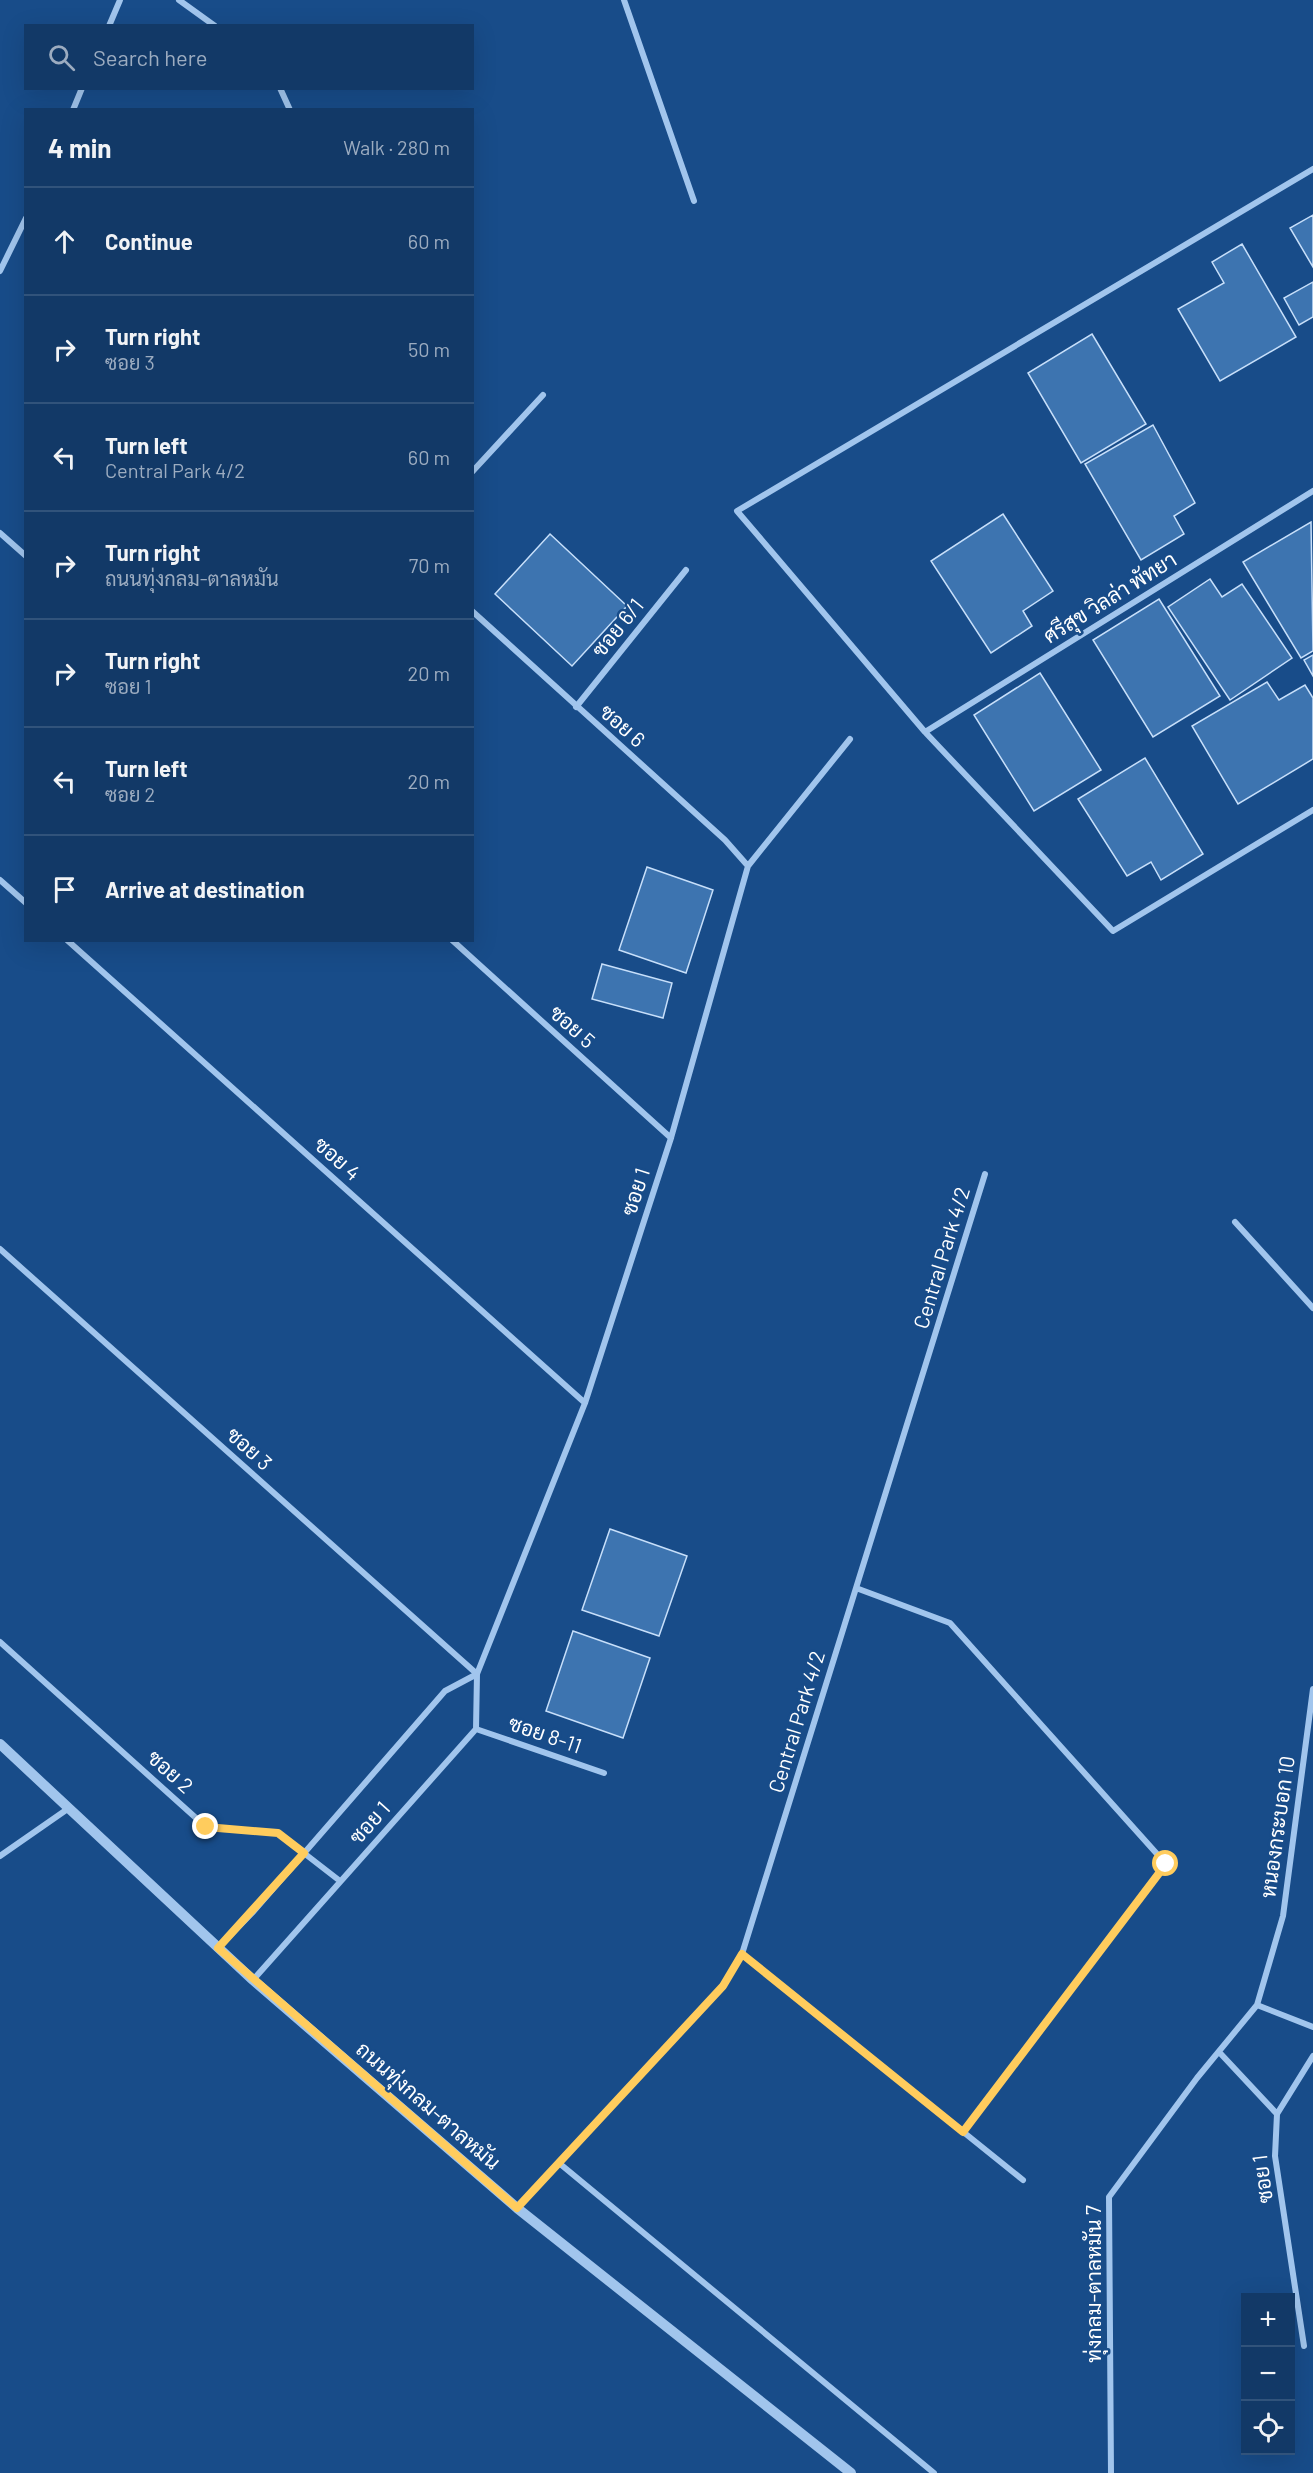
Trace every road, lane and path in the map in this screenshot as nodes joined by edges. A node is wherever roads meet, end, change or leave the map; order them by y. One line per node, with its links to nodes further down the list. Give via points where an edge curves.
1 (120, 0): 4 (street)
2 (179, 0): 5 (street)
3 (624, 0): 11 (street)
4 (110, 24)
5 (212, 24)
6 (81, 90): 8 (street)
7 (281, 90): 9 (street)
8 (74, 108)
9 (289, 108)
10 (1313, 169): 22 (street, via 737,511)
11 (694, 201)
12 (24, 222): 13 (street)
13 (0, 271)
14 (543, 395): 15 (street)
15 (474, 470)
16 (1313, 491): 22 (street, ศรีสุข วิลล่า พัทยา)
17 (0, 532): 18 (street)
18 (24, 553)
19 (686, 570): 21 (street, ซอย 6/1)
20 (474, 613): 21 (street, ซอย 6)
21 (576, 707): 25 (street, ซอย 6, via 725,840)
22 (925, 732): 24 (street, via 1113,932)
23 (850, 739): 25 (street, ซอย 1)
24 (1313, 810)
25 (748, 866): 30 (street, ซอย 1)
26 (0, 880): 27 (street)
27 (24, 901)
28 (69, 942): 35 (street, ซอย 4)
29 (454, 942): 30 (street, ซอย 5)
30 (671, 1138): 35 (street, ซอย 1)
31 (985, 1174): 36 (street, Central Park 4/2)
32 (1235, 1222): 34 (street)
33 (0, 1249): 38 (street, ซอย 3)
34 (1313, 1308)
35 (585, 1403): 38 (street, ซอย 1)
36 (856, 1588): 48 (street, Central Park 4/2); 56 (street, via 950,1623 1166,1864)
37 (0, 1642): 44 (street, ซอย 2, via 206,1827 278,1833)
38 (477, 1674): 40 (street, ซอย 1); 44 (street, ซอย 1, via 446,1691)
39 (1313, 1689): 49 (street, หนองกระบอก 10, via 1283,1916)
40 (476, 1728): 42 (street, ซอย 8-11); 46 (street, ซอย 1)
41 (0, 1744): 43 (street, ถนนทุ่งกลม-ตาลหมัน)
42 (604, 1773)
43 (69, 1808): 45 (street); 47 (street, ถนนทุ่งกลม-ตาลหมัน)
44 (304, 1853): 46 (street, ซอย 2); 47 (street, ซอย 1)
45 (0, 1856)
46 (340, 1881): 50 (street, ซอย 1)
47 (218, 1948): 50 (street, ถนนทุ่งกลม-ตาลหมัน)
48 (742, 1954): 56 (street); 57 (street, Central Park 4/2, via 723,1986)
49 (1270, 1968): 51 (street, ทุ่งกลม-ตาลหมัน 7)
50 (253, 1980): 59 (street, ถนนทุ่งกลม-ตาลหมัน)
51 (1257, 2005): 52 (street); 53 (street, ทุ่งกลม-ตาลหมัน 7)
52 (1313, 2027)
53 (1220, 2053): 55 (street); 63 (street, ทุ่งกลม-ตาลหมัน 7, via 1109,2197)
54 (1313, 2056): 55 (street)
55 (1277, 2114): 60 (street, ซอย 1, via 1275,2156)
56 (963, 2132): 58 (street)
57 (559, 2163): 59 (street, Central Park 4/2); 62 (street)
58 (1023, 2180)
59 (517, 2208): 61 (street, ถนนทุ่งกลม-ตาลหมัน)
60 (1304, 2346)
61 (851, 2473)
62 (934, 2473)
63 (1111, 2473)

